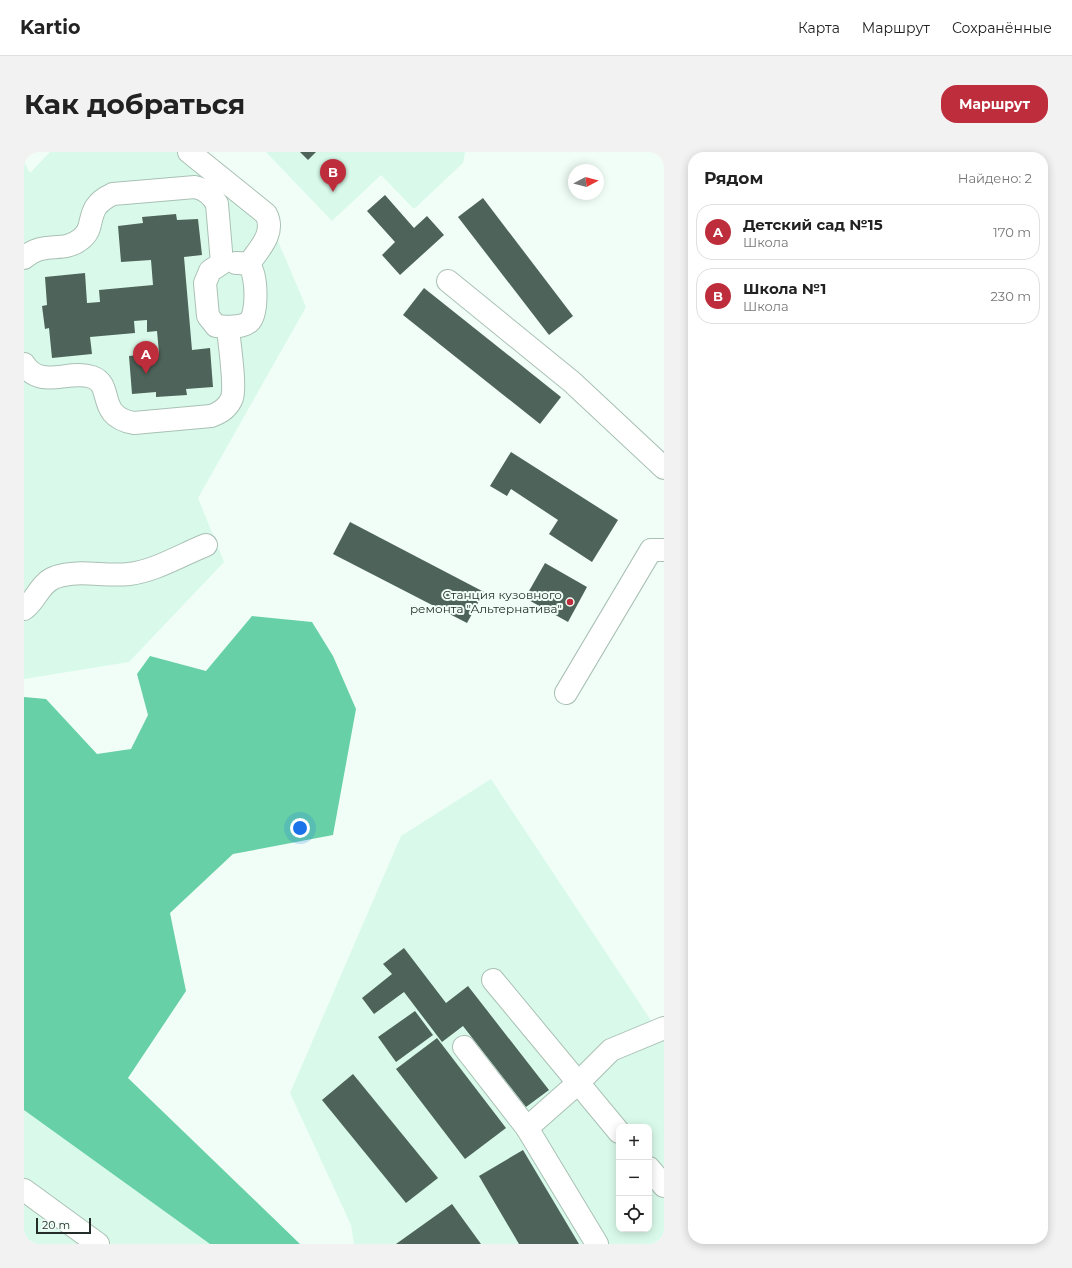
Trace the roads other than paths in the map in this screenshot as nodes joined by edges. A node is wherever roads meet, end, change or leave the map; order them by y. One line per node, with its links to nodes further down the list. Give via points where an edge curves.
1 (189, 152): 4 (lane, via 266,214 270,226 269,234)
2 (24, 258): 3 (lane, via 38,248 70,246 82,239 88,230 95,207 103,198 114,194 195,187 205,190 217,204)
3 (222, 263): 4 (lane, via 237,262); 6 (lane, via 214,267 205,283 208,316 216,326)
4 (248, 266): 6 (lane, via 253,274 255,314 243,326)
5 (448, 281): 8 (lane, via 572,382)
6 (228, 327): 7 (lane, via 232,398 220,413 211,416 134,423 124,421 109,409 104,388 92,377 44,378 34,375)
7 (24, 364)
8 (664, 468)
9 (206, 545): 11 (lane, via 147,570 128,574 75,573 54,577 41,587)
10 (664, 550): 12 (lane, via 651,550)
11 (24, 609)
12 (566, 693)
13 (492, 980): 16 (lane)
14 (664, 1028): 16 (lane, via 611,1050)
15 (464, 1047): 17 (lane)
16 (578, 1083): 17 (lane); 18 (lane)
17 (527, 1128): 23 (lane)
18 (616, 1128)
19 (652, 1172): 20 (lane)
20 (664, 1186)
21 (24, 1190): 22 (lane)
22 (98, 1244)
23 (597, 1244)

